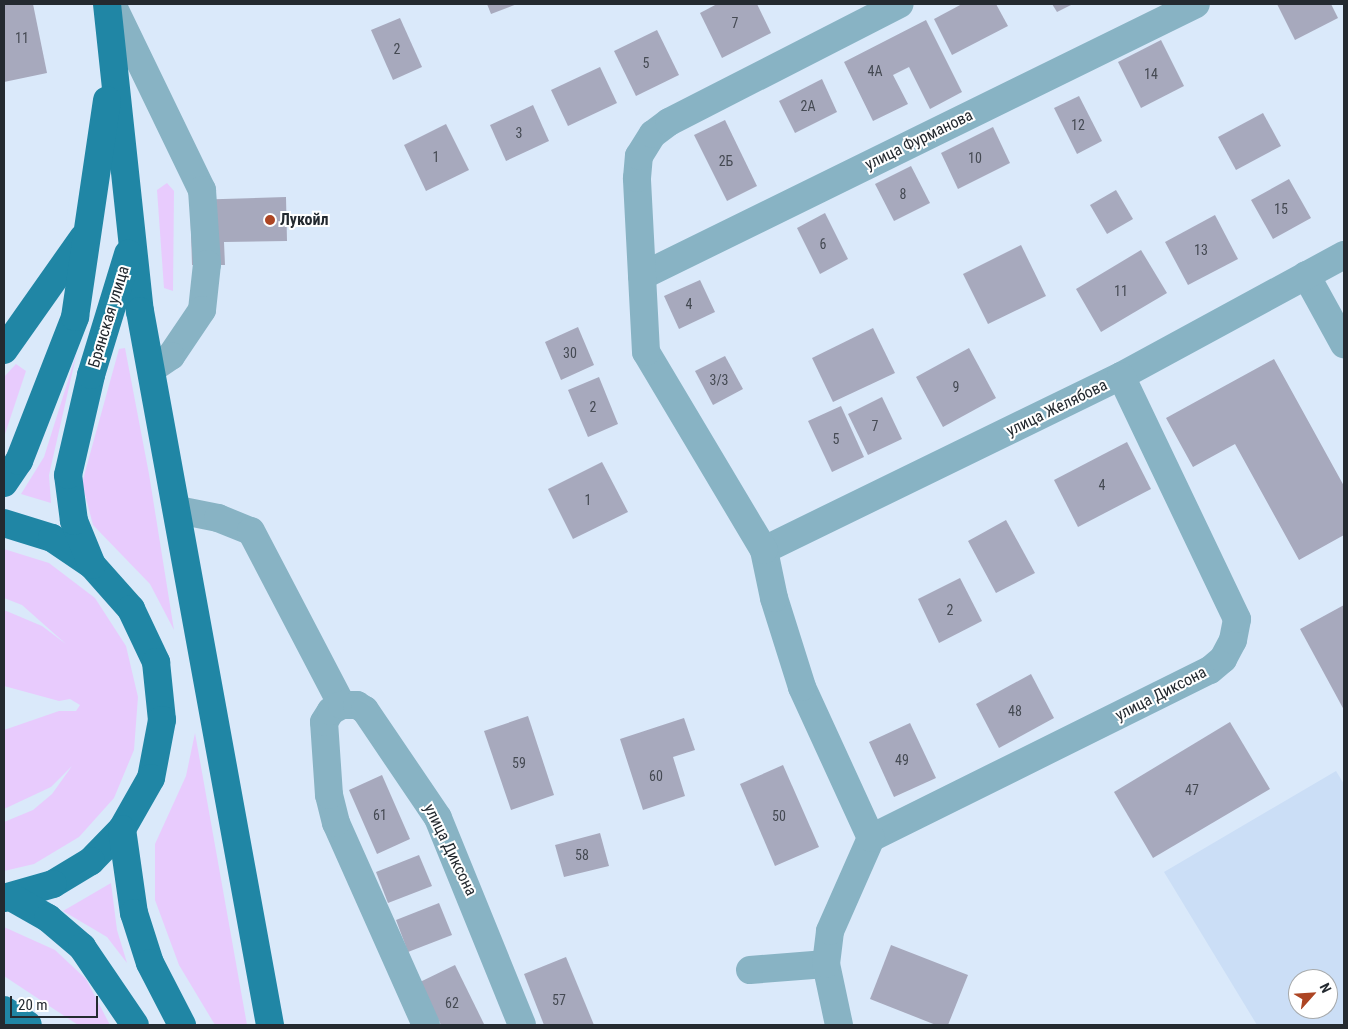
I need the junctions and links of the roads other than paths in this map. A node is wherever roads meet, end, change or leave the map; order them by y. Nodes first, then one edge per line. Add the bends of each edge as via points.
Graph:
1 (107, 4) edge
2 (112, 4) edge
3 (900, 4) edge
4 (1196, 4) edge
5 (112, 64) junction
6 (87, 233) junction
7 (132, 238) junction
8 (1344, 255) edge
9 (1306, 275) junction
10 (642, 276) junction
11 (1344, 344) edge
12 (4, 350) edge
13 (152, 369) junction
14 (1121, 376) junction
15 (4, 484) edge
16 (178, 510) junction
17 (4, 523) edge
18 (764, 550) junction
19 (92, 565) junction
20 (342, 705) junction
21 (122, 829) junction
22 (871, 838) junction
23 (7, 898) edge
24 (826, 964) junction
25 (750, 970) dead end
26 (4, 1010) edge
27 (28, 1025) edge
28 (135, 1025) edge
29 (182, 1025) edge
30 (270, 1025) edge
31 (426, 1025) edge
32 (522, 1025) edge
33 (839, 1025) edge

1 - 5 main road, Брянская улица
2 - 13 street via 202,190 207,264 202,310 171,356
3 - 10 street via 669,122 653,134 639,156
4 - 10 street, улица Фурманова
5 - 6 main road, Брянская улица
5 - 7 main road, Брянская улица
6 - 12 main road
6 - 15 main road, Брянская улица via 75,317 19,461
7 - 13 main road
7 - 19 main road, Брянская улица via 112,314 91,375 68,475 74,521
8 - 9 street, улица Желябова
9 - 11 street
9 - 14 street, улица Желябова
10 - 18 street via 643,334 653,367
13 - 16 main road
14 - 18 street, улица Желябова
14 - 22 street, улица Диксона via 1236,619 1233,640 1223,659 1210,670
16 - 20 street via 218,518 251,531
16 - 30 main road
17 - 19 main road via 52,538
18 - 22 street via 774,598 802,687
19 - 21 main road via 131,608 156,662 162,720 159,740 151,778
20 - 31 street via 331,711 324,722 329,795 336,823
20 - 32 street, улица Диксона via 357,705 365,710 438,818
21 - 23 main road via 91,861 61,879
21 - 29 main road via 134,914 150,963
22 - 24 street via 830,931
23 - 28 main road via 48,918 82,947
24 - 25 street
24 - 33 street
26 - 27 main road

